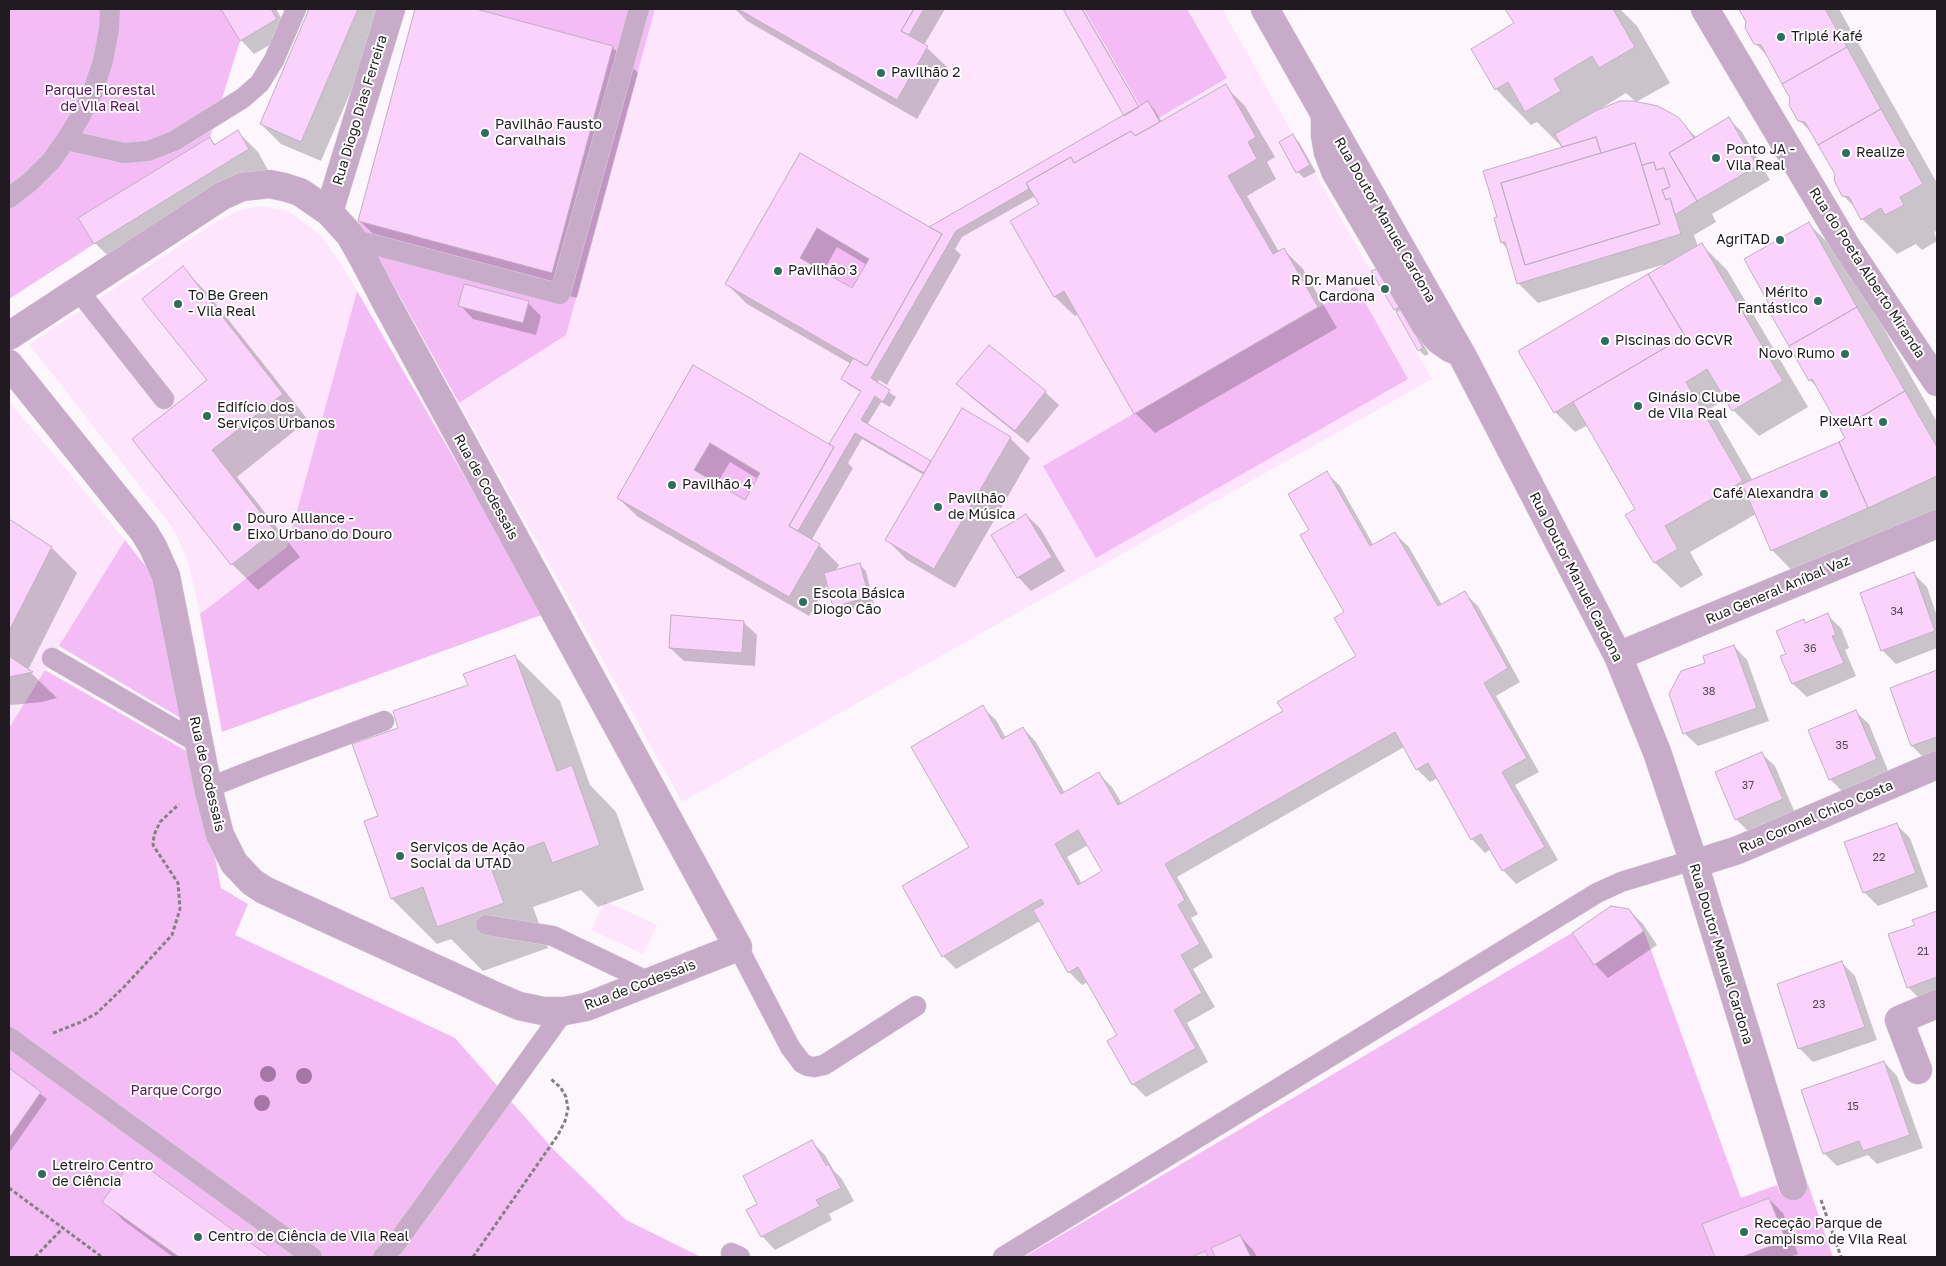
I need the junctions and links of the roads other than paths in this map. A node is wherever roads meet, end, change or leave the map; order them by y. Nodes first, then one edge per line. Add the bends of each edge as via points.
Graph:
1 (110, 9) edge
2 (296, 9) edge
3 (391, 9) edge
4 (637, 9) edge
5 (1264, 9) edge
6 (1705, 9) edge
7 (66, 140) junction
8 (9, 198) edge
9 (329, 212) junction
10 (352, 239) junction
11 (78, 290) junction
12 (9, 336) edge
13 (9, 364) edge
14 (1937, 382) edge
15 (164, 399) dead end
16 (1937, 524) edge
17 (1618, 656) junction
18 (52, 658) dead end
19 (384, 721) dead end
20 (200, 744) junction
21 (1937, 765) edge
22 (208, 788) junction
23 (1693, 862) junction
24 (486, 925) dead end
25 (738, 947) junction
26 (648, 982) junction
27 (1937, 1004) edge
28 (916, 1006) dead end
29 (564, 1011) junction
30 (9, 1037) edge
31 (1918, 1070) dead end
32 (1793, 1186) road end
33 (312, 1257) edge
34 (383, 1257) edge
35 (1003, 1257) edge

1 - 7 lane via 109,29 92,94
2 - 7 lane via 274,60 256,87 174,141 136,153 114,152
3 - 9 street, Rua Diogo Dias Ferreira
4 - 10 lane via 560,294
5 - 17 street, Rua Doutor Manuel Cardona via 1463,358
6 - 14 street, Rua do Poeta Alberto Miranda via 1846,246
7 - 8 lane via 51,161
9 - 10 street, Rua de Codessais
9 - 11 street, Rua de Codessais via 300,192 284,187 269,184 242,187 222,196
10 - 25 street, Rua de Codessais
11 - 12 street, Rua de Codessais
11 - 15 lane
13 - 20 street, Rua de Codessais via 153,547 166,576
16 - 17 street, Rua General Aníbal Vaz
17 - 23 street, Rua Doutor Manuel Cardona via 1657,752
18 - 20 lane
19 - 22 lane
20 - 22 street, Rua de Codessais
21 - 23 street, Rua Coronel Chico Costa via 1738,850
22 - 29 street, Rua de Codessais via 227,851 242,873 264,890 505,1001 531,1009
23 - 32 street, Rua Doutor Manuel Cardona
23 - 35 lane via 1620,882 1597,893
24 - 26 lane via 553,936
25 - 26 street, Rua de Codessais
25 - 28 lane via 790,1047 808,1066 824,1065
26 - 29 street, Rua de Codessais via 592,1005
27 - 31 street via 1899,1020
29 - 34 lane via 395,1245
30 - 33 lane

